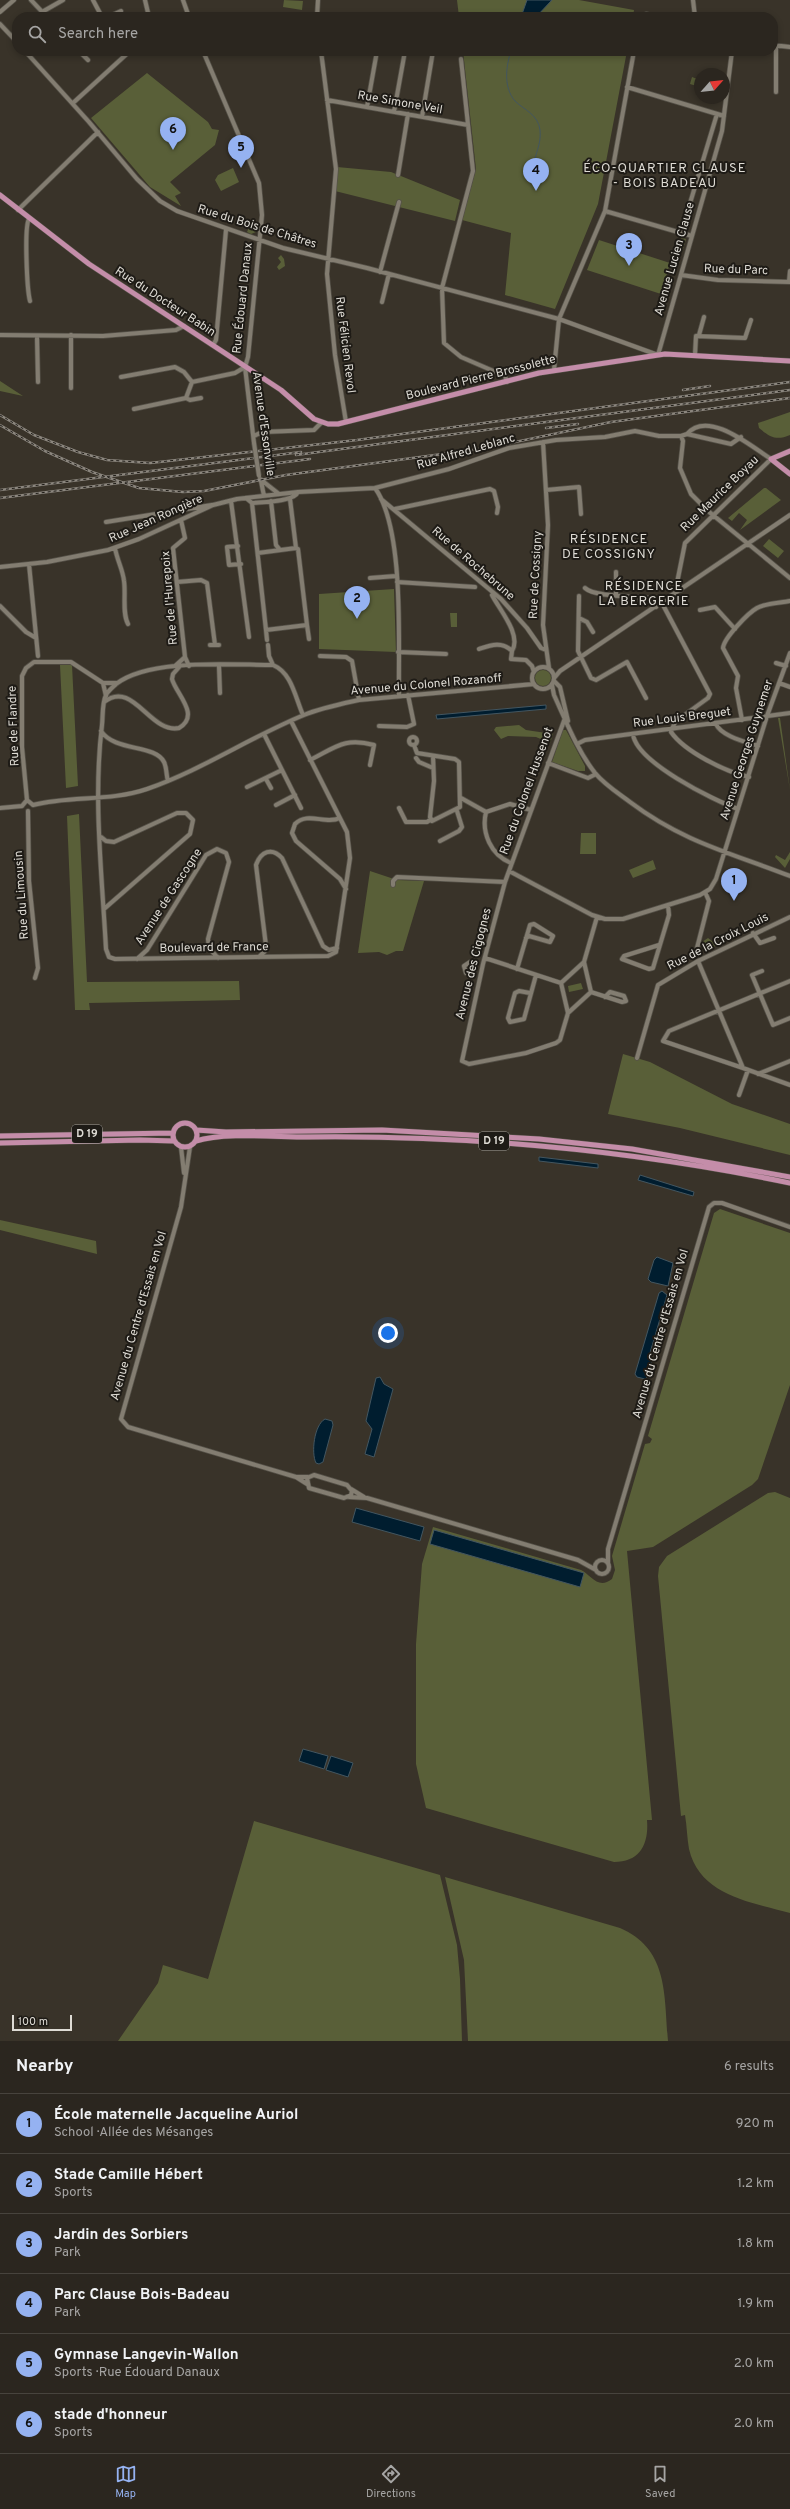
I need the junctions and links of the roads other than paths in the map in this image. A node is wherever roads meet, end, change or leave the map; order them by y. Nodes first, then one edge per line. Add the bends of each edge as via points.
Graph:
1 (14, 0) edge
2 (31, 0) edge
3 (93, 0) edge
4 (145, 0) edge
5 (183, 0) edge
6 (318, 0) edge
7 (694, 0) edge
8 (61, 1) edge
9 (0, 12) edge
10 (42, 12) joint
11 (99, 12) edge
12 (148, 12) edge
13 (187, 12) edge
14 (317, 12) edge
15 (695, 12) edge
16 (0, 24) edge
17 (12, 37) edge
18 (778, 46) edge
19 (790, 47) edge
20 (30, 56) edge
21 (84, 56) edge
22 (125, 56) edge
23 (205, 56) edge
24 (322, 56) edge
25 (376, 56) edge
26 (404, 56) edge
27 (432, 56) edge
28 (633, 56) edge
29 (731, 56) edge
30 (774, 56) edge
31 (461, 59) dead end
32 (88, 60) dead end
33 (627, 87) junction
34 (776, 92) dead end
35 (327, 100) junction
36 (73, 104) junction
37 (367, 107) junction
38 (394, 112) junction
39 (408, 114) junction
40 (717, 114) junction
41 (724, 116) junction
42 (422, 117) junction
43 (468, 125) junction
44 (98, 132) junction
45 (398, 175) dead end
46 (0, 195) edge
47 (399, 202) dead end
48 (18, 210) junction
49 (605, 211) junction
50 (29, 218) junction
51 (226, 230) junction
52 (681, 233) junction
53 (692, 236) junction
54 (259, 239) junction
55 (328, 259) junction
56 (790, 271) edge
57 (380, 272) junction
58 (389, 274) junction
59 (681, 275) junction
60 (789, 282) edge
61 (442, 288) junction
62 (30, 301) dead end
63 (382, 302) dead end
64 (704, 317) dead end
65 (559, 319) junction
66 (751, 320) dead end
67 (184, 326) junction
68 (0, 335) edge
69 (700, 335) junction
70 (37, 336) junction
71 (70, 336) junction
72 (213, 345) junction
73 (658, 355) junction
74 (695, 355) junction
75 (790, 361) edge
76 (245, 367) junction
77 (554, 370) junction
78 (121, 377) dead end
79 (38, 382) dead end
80 (192, 382) junction
81 (507, 382) junction
82 (71, 388) dead end
83 (186, 398) junction
84 (201, 398) dead end
85 (134, 409) dead end
86 (321, 422) junction
87 (346, 422) junction
88 (687, 434) junction
89 (254, 436) junction
90 (681, 436) junction
91 (741, 437) junction
92 (543, 442) junction
93 (790, 451) edge
94 (771, 459) junction
95 (790, 474) edge
96 (260, 477) junction
97 (375, 488) junction
98 (546, 490) junction
99 (298, 492) junction
100 (280, 494) junction
101 (272, 495) joint
102 (262, 496) junction
103 (246, 498) junction
104 (381, 498) junction
105 (290, 499) junction
106 (231, 500) junction
107 (271, 501) junction
108 (252, 503) junction
109 (211, 506) junction
110 (395, 509) junction
111 (497, 513) dead end
112 (581, 514) dead end
113 (713, 515) junction
114 (790, 515) edge
115 (181, 520) junction
116 (106, 522) dead end
117 (748, 544) junction
118 (276, 545) junction
119 (238, 546) junction
120 (115, 548) junction
121 (296, 548) junction
122 (280, 550) junction
123 (274, 551) junction
124 (258, 553) junction
125 (29, 564) junction
126 (241, 564) junction
127 (0, 567) edge
128 (616, 572) dead end
129 (396, 576) junction
130 (370, 578) dead end
131 (790, 578) edge
132 (177, 582) junction
133 (397, 582) junction
134 (475, 587) dead end
135 (585, 588) dead end
136 (680, 590) junction
137 (492, 594) dead end
138 (616, 594) junction
139 (579, 596) dead end
140 (790, 601) edge
141 (662, 603) junction
142 (0, 606) edge
143 (656, 607) junction
144 (700, 610) dead end
145 (579, 618) junction
146 (128, 624) dead end
147 (307, 625) junction
148 (735, 629) junction
149 (266, 630) junction
150 (594, 632) dead end
151 (249, 636) dead end
152 (36, 638) junction
153 (309, 639) dead end
154 (267, 640) dead end
155 (215, 645) dead end
156 (268, 645) dead end
157 (479, 649) dead end
158 (546, 650) junction
159 (512, 651) junction
160 (398, 652) junction
161 (790, 653) edge
162 (446, 654) dead end
163 (38, 656) dead end
164 (269, 656) junction
165 (320, 656) dead end
166 (185, 657) junction
167 (581, 658) junction
168 (547, 662) junction
169 (776, 663) dead end
170 (260, 665) junction
171 (273, 665) junction
172 (178, 666) junction
173 (189, 666) junction
174 (219, 666) junction
175 (532, 666) junction
176 (786, 666) junction
177 (540, 667) junction
178 (549, 668) junction
179 (553, 671) junction
180 (560, 671) junction
181 (534, 672) junction
182 (532, 679) junction
183 (555, 679) junction
184 (117, 683) junction
185 (527, 683) junction
186 (779, 683) junction
187 (534, 684) junction
188 (552, 685) junction
189 (104, 686) junction
190 (790, 687) edge
191 (546, 689) junction
192 (220, 693) dead end
193 (408, 695) junction
194 (554, 695) junction
195 (106, 696) junction
196 (399, 696) junction
197 (646, 698) dead end
198 (359, 700) junction
199 (104, 702) junction
200 (790, 713) edge
201 (303, 715) junction
202 (767, 716) junction
203 (565, 718) junction
204 (742, 720) junction
205 (290, 721) junction
206 (716, 724) junction
207 (379, 726) dead end
208 (570, 728) junction
209 (671, 730) junction
210 (101, 731) junction
211 (264, 734) junction
212 (633, 734) junction
213 (577, 744) junction
214 (414, 745) dead end
215 (758, 746) junction
216 (433, 756) junction
217 (416, 758) dead end
218 (310, 760) junction
219 (548, 763) junction
220 (370, 765) dead end
221 (433, 768) junction
222 (282, 770) junction
223 (596, 774) junction
224 (749, 777) junction
225 (266, 779) junction
226 (168, 781) junction
227 (247, 787) dead end
228 (270, 788) dead end
229 (295, 795) junction
230 (99, 798) junction
231 (461, 798) junction
232 (27, 800) junction
233 (33, 805) junction
234 (276, 805) dead end
235 (22, 806) junction
236 (0, 808) edge
237 (302, 808) dead end
238 (399, 808) dead end
239 (738, 809) junction
240 (531, 810) junction
241 (28, 811) junction
242 (457, 811) junction
243 (486, 812) junction
244 (340, 818) junction
245 (430, 820) junction
246 (101, 837) junction
247 (440, 842) dead end
248 (724, 854) junction
249 (511, 863) junction
250 (508, 871) junction
251 (790, 876) edge
252 (505, 882) junction
253 (392, 885) dead end
254 (346, 889) junction
255 (705, 892) junction
256 (668, 905) junction
257 (104, 909) junction
258 (790, 917) edge
259 (597, 918) junction
260 (753, 933) junction
261 (526, 938) junction
262 (774, 938) dead end
263 (659, 945) junction
264 (337, 948) junction
265 (696, 952) dead end
266 (258, 957) junction
267 (218, 958) junction
268 (485, 958) junction
269 (136, 959) junction
270 (698, 961) junction
271 (584, 962) junction
272 (483, 964) junction
273 (475, 967) junction
274 (517, 969) junction
275 (762, 971) dead end
276 (474, 972) junction
277 (536, 975) junction
278 (35, 978) dead end
279 (480, 978) junction
280 (790, 981) edge
281 (561, 983) junction
282 (591, 992) junction
283 (530, 993) junction
284 (759, 994) junction
285 (605, 996) dead end
286 (719, 1010) junction
287 (568, 1013) junction
288 (790, 1018) edge
289 (637, 1058) dead end
290 (790, 1061) edge
291 (743, 1068) junction
292 (748, 1070) junction
293 (758, 1074) junction
294 (790, 1085) edge
295 (739, 1095) dead end
296 (196, 1130) junction
297 (173, 1133) junction
298 (0, 1136) edge
299 (174, 1141) junction
300 (196, 1141) junction
301 (0, 1143) edge
302 (181, 1147) junction
303 (190, 1147) junction
304 (790, 1176) edge
305 (184, 1178) junction
306 (790, 1183) edge
307 (790, 1227) edge
308 (296, 1477) junction
309 (308, 1477) junction
310 (307, 1484) junction
311 (351, 1489) junction
312 (349, 1497) junction
313 (366, 1498) junction
314 (608, 1549) junction
315 (599, 1561) junction
316 (584, 1562) junction
317 (608, 1563) junction
318 (596, 1570) junction

1 - 9 street
2 - 10 street
3 - 11 street
4 - 12 street
5 - 13 street
6 - 14 street
7 - 15 street
8 - 10 street
16 - 17 street
18 - 19 street
20 - 36 street, Rue du Bois de Châtres
21 - 32 street
22 - 36 street
23 - 54 street, Rue Édouard Danaux via 259,184 262,206
24 - 35 street, Rue Félicien Revol
25 - 37 street
26 - 38 street
27 - 42 street
28 - 33 street
29 - 41 street, Avenue Lucien Clause
30 - 34 street
31 - 43 street
33 - 40 street
33 - 49 street
35 - 37 street, Rue Simone Veil
35 - 55 street, Rue Félicien Revol via 336,169
36 - 44 street, Rue du Bois de Châtres
37 - 38 street, Rue Simone Veil
38 - 39 street, Rue Simone Veil
39 - 42 street, Rue Simone Veil
39 - 45 street
40 - 41 street
40 - 52 street
41 - 53 street, Avenue Lucien Clause
42 - 43 street, Rue Simone Veil
43 - 61 street via 473,171
44 - 48 street
44 - 51 street, Rue du Bois de Châtres via 137,180 160,201 186,216
46 - 48 main road, Rue du Docteur Babin
47 - 57 street
48 - 50 main road, Rue du Docteur Babin
49 - 52 street
49 - 65 street
50 - 62 street via 26,226
50 - 67 main road, Rue du Docteur Babin via 89,264
51 - 54 street, Rue du Bois de Châtres
51 - 72 street via 216,340
52 - 53 street
53 - 59 street, Avenue Lucien Clause
54 - 55 street, Rue du Bois de Châtres
54 - 76 street, Rue Édouard Danaux
55 - 57 street, Rue du Bois de Châtres
55 - 87 street, Rue Félicien Revol via 335,355
56 - 60 street
57 - 58 street, Rue du Bois de Châtres
58 - 61 street, Rue du Bois de Châtres
58 - 63 street
59 - 60 street, Rue du Parc via 718,280
59 - 73 street, Avenue Lucien Clause
61 - 65 street, Rue du Bois de Châtres
61 - 81 street via 444,343 461,357 505,376
64 - 69 street
65 - 73 street, Rue du Bois de Châtres
65 - 77 street
66 - 69 street via 745,338
67 - 71 street via 176,330
67 - 72 main road, Rue du Docteur Babin
68 - 70 street
69 - 74 street via 696,337
70 - 71 street
70 - 79 street
71 - 82 street
72 - 76 main road, Rue du Docteur Babin
73 - 74 main road, Boulevard Pierre Brossolette
73 - 77 main road, Boulevard Pierre Brossolette
74 - 75 main road, Boulevard Pierre Brossolette
76 - 80 street via 235,373
76 - 86 main road, Rue du Docteur Babin via 281,390
76 - 89 street, Avenue d'Essonville
77 - 81 main road, Boulevard Pierre Brossolette
78 - 80 street via 175,367 184,372
80 - 83 street
81 - 87 main road, Boulevard Pierre Brossolette
83 - 84 street
83 - 85 street
86 - 87 main road, Boulevard Pierre Brossolette
86 - 89 street via 314,430 262,432
88 - 90 street, Rue Alfred Leblanc
88 - 91 street via 731,444
88 - 91 street, Rue Alfred Leblanc via 695,427 701,426 731,432
89 - 96 street, Avenue d'Essonville, bridge
90 - 92 street, Rue Alfred Leblanc via 660,436 635,431 605,437
90 - 113 street via 683,441 680,462 685,482 693,496
91 - 94 street, Rue Alfred Leblanc
92 - 97 street, Rue Alfred Leblanc via 495,452 449,469
92 - 98 street, Rue de Cossigny
93 - 94 main road
94 - 95 main road
94 - 113 street, Rue Maurice Boyau
96 - 100 street
96 - 102 street, Avenue d'Essonville
97 - 99 street, Rue Alfred Leblanc
97 - 104 street
98 - 112 street via 579,487
98 - 158 street, Rue de Cossigny via 548,525 543,611
99 - 100 street, Rue Alfred Leblanc
99 - 105 street
100 - 101 street, Rue Alfred Leblanc
101 - 102 street, Rue Jean Rongière
102 - 103 street, Rue Jean Rongière
103 - 106 street, Rue Jean Rongière
103 - 108 street
104 - 110 street, Rue de Rochebrune
104 - 129 street via 391,530
105 - 107 street
105 - 121 street
106 - 109 street, Rue Jean Rongière
106 - 119 street
107 - 108 street
107 - 118 street
108 - 124 street
109 - 115 street, Rue Jean Rongière
109 - 116 street via 204,504
110 - 111 street via 490,489 494,491
110 - 158 street, Rue de Rochebrune via 501,599 527,628 540,648
113 - 117 street
113 - 136 street, Rue Maurice Boyau via 685,543 677,584
114 - 117 street
115 - 120 street, Rue Jean Rongière
115 - 132 street, Rue de l'Hurepoix via 185,538 173,548
117 - 131 street
117 - 136 street
118 - 122 street
118 - 123 street
119 - 126 street
119 - 126 street via 227,547 229,565
120 - 125 street, Rue Jean Rongière via 73,558
120 - 146 street via 117,561 124,576 125,614
121 - 122 street
121 - 147 street
122 - 123 street
123 - 124 street
124 - 149 street
125 - 127 street, Rue Jean Rongière
125 - 152 street
126 - 151 street
128 - 138 street
129 - 130 street
129 - 133 street
132 - 155 street via 201,580 207,583
132 - 166 street, Rue de l'Hurepoix
133 - 134 street
133 - 160 street
135 - 138 street via 602,595
136 - 141 street
137 - 159 street via 513,635
138 - 143 street via 650,598
139 - 145 street
140 - 148 street via 756,608
141 - 143 street
141 - 209 street via 710,694 675,722
142 - 152 street via 26,632
143 - 167 street
144 - 148 street via 715,607
145 - 150 street via 587,622
145 - 167 street via 578,651
147 - 149 street
147 - 153 street
148 - 204 street via 723,648 738,676 737,692
149 - 154 street
152 - 163 street
156 - 164 street
157 - 159 street via 499,645
158 - 168 street, Rue de Cossigny
159 - 175 street via 511,659 526,660
160 - 162 street
160 - 196 street
161 - 176 street, Avenue Georges Guynemer
164 - 170 street
164 - 171 street
165 - 198 street via 346,657 352,661
166 - 172 street, Rue de l'Hurepoix
166 - 173 street, Rue de l'Hurepoix
167 - 180 street
167 - 197 street via 595,680 627,662
168 - 177 street
168 - 178 street, Rue de Cossigny
169 - 176 street
170 - 171 street, Boulevard de France
170 - 174 street, Boulevard de France
171 - 201 street via 281,668 288,676
172 - 173 street, Boulevard de France
172 - 184 street, Boulevard de France via 139,672
172 - 199 street via 172,679 188,713 185,723 179,728 166,726 123,696 115,695
173 - 174 street, Boulevard de France
174 - 192 street
175 - 177 street
175 - 181 street
176 - 186 street, Avenue Georges Guynemer
177 - 178 street
177 - 181 street
178 - 179 street
179 - 180 street
179 - 183 street
180 - 183 street
181 - 182 street
182 - 185 street, Avenue du Colonel Rozanoff
182 - 187 street
183 - 188 street
183 - 208 street via 560,687
184 - 189 street
184 - 195 street, Boulevard de France
185 - 187 street, Avenue du Colonel Rozanoff
185 - 193 street, Avenue du Colonel Rozanoff via 501,689
186 - 190 street
186 - 202 street, Avenue Georges Guynemer
187 - 191 street
188 - 191 street
188 - 194 street
189 - 195 street, Boulevard de France
189 - 232 street, Rue de Flandre via 74,663 30,664 22,676 22,747
191 - 194 street
193 - 196 street, Avenue du Colonel Rozanoff
193 - 207 street via 414,724 407,727
194 - 203 street
195 - 199 street, Boulevard de France
196 - 198 street, Avenue du Colonel Rozanoff
198 - 201 street, Avenue du Colonel Rozanoff
199 - 210 street, Boulevard de France
200 - 202 street, Rue Louis Breguet
201 - 205 street, Avenue du Colonel Rozanoff
202 - 204 street, Rue Louis Breguet
202 - 215 street, Avenue Georges Guynemer
203 - 208 street
203 - 219 street, Rue du Colonel Hussenot
204 - 206 street, Rue Louis Breguet
205 - 211 street, Avenue du Colonel Rozanoff
205 - 218 street
206 - 209 street, Rue Louis Breguet
206 - 215 street via 732,736
208 - 213 street
209 - 212 street, Rue Louis Breguet
209 - 224 street via 702,757
210 - 226 street via 110,741 160,757 165,765
210 - 230 street, Boulevard de France
211 - 222 street
211 - 226 street, Avenue du Colonel Rozanoff
212 - 213 street, Rue Louis Breguet via 585,740
212 - 239 street via 638,745 654,762 684,784
213 - 223 street
214 - 216 street via 417,752
215 - 224 street, Avenue Georges Guynemer
216 - 221 street
216 - 231 street via 458,761
217 - 221 street
218 - 220 street via 344,743 356,741 374,745
218 - 244 street
219 - 223 street via 588,778
219 - 240 street, Rue du Colonel Hussenot
221 - 245 street
222 - 225 street
222 - 229 street
223 - 248 street via 610,788 651,818
224 - 239 street, Avenue Georges Guynemer
225 - 227 street
225 - 228 street
226 - 230 street, Avenue du Colonel Rozanoff via 131,793
229 - 234 street
229 - 237 street
230 - 233 street, Avenue du Colonel Rozanoff
230 - 246 street, Boulevard de France
231 - 242 street
231 - 243 street
232 - 233 street
232 - 235 street
233 - 241 street
235 - 236 street
235 - 241 street
238 - 245 street via 406,822
239 - 248 street, Avenue Georges Guynemer
240 - 243 street via 510,804
240 - 249 street, Rue du Colonel Hussenot
241 - 278 street, Rue du Limousin via 29,881 38,968
242 - 245 street via 435,821
242 - 247 street via 462,827
243 - 249 street via 484,819 491,848
244 - 254 street via 347,832 350,858
244 - 254 street via 333,821 302,819 295,824 292,833 298,842 340,879
246 - 257 street, Boulevard de France
246 - 257 street via 114,842 177,813 186,813 193,820 190,834
248 - 251 street
248 - 255 street, Avenue Georges Guynemer via 716,879
249 - 250 street, Rue du Colonel Hussenot
250 - 252 street, Avenue des Cigognes
250 - 259 street
252 - 253 street via 397,877 392,881
252 - 268 street, Avenue des Cigognes
254 - 264 street
255 - 256 street
255 - 265 street via 709,901
256 - 259 street via 624,919
256 - 263 street via 669,915
257 - 269 street, Boulevard de France via 107,955 113,959
258 - 260 street, Rue de la Croix Louis
259 - 271 street
260 - 262 street via 760,944
260 - 270 street, Rue de la Croix Louis
261 - 261 street via 529,936 550,942 553,936 532,924
261 - 274 street
263 - 263 street via 624,956 622,959 651,969
264 - 266 street, Boulevard de France via 328,956
264 - 266 street via 329,950 323,946 282,858 268,851 262,854 256,865 266,946
266 - 267 street, Boulevard de France
267 - 269 street, Boulevard de France
267 - 269 street, Avenue de Gascogne via 209,948 208,939 229,862 226,853 217,849 206,855 147,950
268 - 272 street, Avenue des Cigognes
268 - 274 street
270 - 286 street
270 - 289 street, Rue de la Croix Louis via 656,988
271 - 281 street
271 - 282 street
272 - 273 street
272 - 279 street, Avenue des Cigognes
273 - 276 street
273 - 276 street via 470,962 464,966 466,973
274 - 277 street
275 - 284 street via 752,975
276 - 279 street
277 - 281 street
277 - 283 street
279 - 287 street, Avenue des Cigognes via 462,1056 463,1062 469,1064 526,1053 558,1042
280 - 284 street
281 - 287 street
282 - 285 street
282 - 287 street
283 - 283 street via 516,993 508,1018 510,1022 524,1019
284 - 286 street
284 - 288 street via 773,1025
286 - 291 street
286 - 291 street via 669,1031 663,1041
290 - 293 street
291 - 292 street
292 - 293 street
292 - 295 street
293 - 294 street
296 - 297 main road via 191,1124 184,1123 177,1126
296 - 300 main road
296 - 304 main road, D 19 via 382,1130 491,1135 632,1149
297 - 298 main road, D 19
297 - 299 main road
299 - 301 main road, D 19
299 - 302 main road
300 - 303 main road
300 - 306 main road, D 19 via 204,1138 233,1137 375,1136 493,1141 646,1156
302 - 303 main road
302 - 305 street
303 - 305 street
305 - 308 street, Avenue du Centre d'Essais en Vol via 181,1207 121,1419 128,1427
307 - 314 street, Avenue du Centre d'Essais en Vol via 722,1203 709,1206
308 - 309 street, Avenue du Centre d'Essais en Vol
308 - 310 street, Avenue du Centre d'Essais en Vol
309 - 310 street
309 - 311 street, Avenue du Centre d'Essais en Vol via 316,1476 348,1485
310 - 312 street, Avenue du Centre d'Essais en Vol via 311,1489 344,1498
311 - 312 street
311 - 313 street, Avenue du Centre d'Essais en Vol
312 - 313 street, Avenue du Centre d'Essais en Vol
313 - 316 street, Avenue du Centre d'Essais en Vol
314 - 315 street, Avenue du Centre d'Essais en Vol
314 - 317 street, Avenue du Centre d'Essais en Vol
315 - 316 street, Avenue du Centre d'Essais en Vol
315 - 317 street
315 - 318 street
316 - 318 street, Avenue du Centre d'Essais en Vol
317 - 318 street via 606,1573 599,1573

